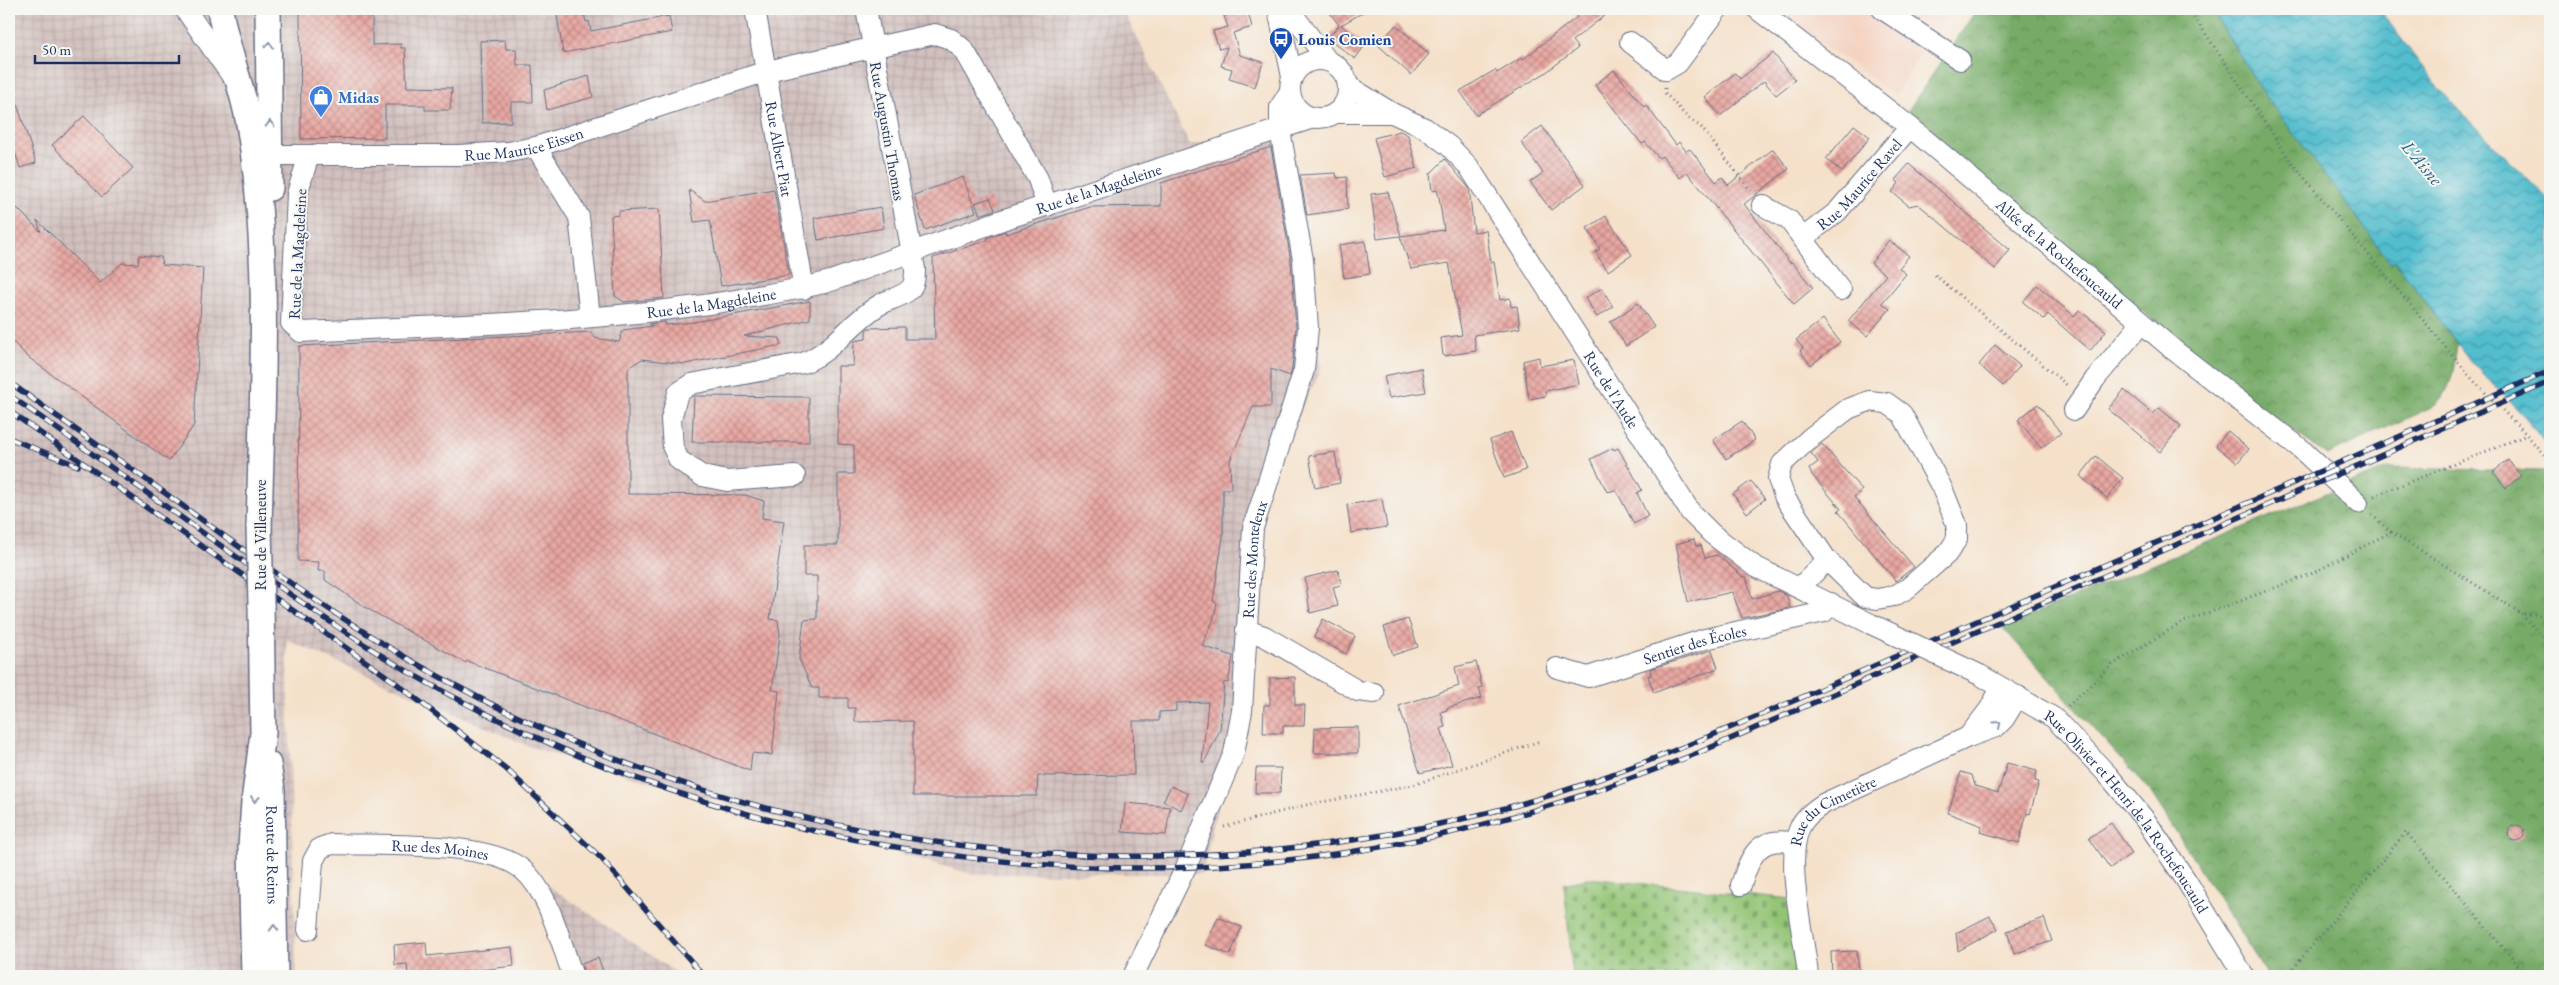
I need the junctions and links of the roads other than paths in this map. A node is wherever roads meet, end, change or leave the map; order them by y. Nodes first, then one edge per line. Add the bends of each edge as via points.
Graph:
1 (186, 9) edge
2 (268, 9) edge
3 (755, 9) edge
4 (866, 9) edge
5 (1278, 9) edge
6 (1289, 9) edge
7 (1718, 9) edge
8 (1757, 9) edge
9 (1882, 9) edge
10 (226, 10) edge
11 (1630, 42) dead end
12 (873, 48) junction
13 (1327, 60) junction
14 (1960, 60) dead end
15 (236, 67) junction
16 (767, 71) junction
17 (269, 82) junction
18 (1291, 84) junction
19 (1348, 86) junction
20 (243, 94) junction
21 (1392, 112) junction
22 (1336, 113) junction
23 (1313, 118) junction
24 (1910, 128) junction
25 (1280, 130) junction
26 (536, 146) junction
27 (270, 155) junction
28 (309, 155) junction
29 (1762, 205) road end
30 (1048, 206) junction
31 (1803, 238) junction
32 (910, 253) junction
33 (804, 289) junction
34 (1841, 290) dead end
35 (264, 295) junction
36 (590, 317) junction
37 (2141, 324) junction
38 (2078, 404) road end
39 (795, 476) dead end
40 (2358, 503) road end
41 (1827, 560) junction
42 (1799, 588) junction
43 (1831, 603) junction
44 (1246, 630) junction
45 (1557, 668) dead end
46 (1980, 675) joint
47 (2010, 692) junction
48 (1374, 693) dead end
49 (263, 733) junction
50 (1795, 844) junction
51 (1741, 885) dead end
52 (308, 930) dead end
53 (254, 976) edge
54 (275, 976) edge
55 (573, 976) edge
56 (1133, 976) edge
57 (1808, 976) edge
58 (2244, 976) edge

1 - 10 street via 204,16
1 - 20 street, Rue de Villeneuve
17 -> 2 main road
3 - 16 street, Rue Albert Piat
4 - 12 street, Rue Augustin Thomas
5 - 18 street
6 - 13 street
7 - 11 street via 1678,63 1666,70
8 - 24 street, Allée de la Rochefoucauld
9 - 14 street
10 - 15 main road, Rue de Villeneuve
12 - 16 street, Rue Maurice Eissen
12 - 30 street, Rue Maurice Eissen via 935,34 951,39 964,50 1038,178
12 - 32 street, Rue Augustin Thomas
13 - 18 street via 1313,60 1300,66
13 - 19 street via 1345,75
15 - 17 main road
15 - 20 main road, Rue de Villeneuve
16 - 26 street, Rue Maurice Eissen
16 - 33 street, Rue Albert Piat
27 -> 17 main road
18 - 23 street via 1294,103
18 - 25 street, Rue des Monteleux via 1280,107
19 - 21 street, Rue de l'Aude
19 - 22 street via 1345,101
20 - 35 main road, Rue de Villeneuve via 250,131
21 - 22 street
21 - 42 street, Rue de l'Aude via 1425,128 1469,167 1691,513 1712,534 1754,566
22 - 23 street
23 - 25 street, Rue de la Magdeleine
24 - 31 street, Rue Maurice Ravel via 1837,212
24 - 37 street, Allée de la Rochefoucauld
25 - 30 street, Rue de la Magdeleine
25 - 44 street, Rue des Monteleux via 1303,260 1308,328 1304,370 1253,528
26 - 28 street, Rue Maurice Eissen via 508,152 459,155
26 - 36 street via 579,217
27 - 28 street, Rue Maurice Eissen
27 - 35 main road
28 - 36 street, Rue de la Magdeleine via 297,194 291,323 301,332
29 - 31 street, Rue Maurice Ravel via 1789,220
30 - 32 street, Rue de la Magdeleine
31 - 34 street, Rue Maurice Ravel
32 - 33 street, Rue de la Magdeleine
32 - 39 street, Rue Augustin Thomas via 915,269 914,285 905,294 880,304 819,357 803,363 691,384 678,394 671,420 674,448 679,460 702,476 727,481
33 - 36 street, Rue de la Magdeleine via 687,309
35 - 49 main road, Rue de Villeneuve, bridge via 259,528
37 - 38 street
37 - 40 street, Allée de la Rochefoucauld via 2300,448
41 - 41 street via 1865,596 1877,599 1894,596 1908,588 1948,554 1957,539 1957,525 1942,488 1902,414 1887,404 1869,401 1848,409 1782,464 1778,479 1785,498
41 - 42 street
42 - 43 street, Rue de l'Aude
43 - 45 street, Sentier des Écoles via 1824,612 1705,639 1588,677
43 - 46 street, Rue de l'Aude, bridge
44 - 48 street via 1264,636 1358,691
44 - 56 street, Rue des Monteleux via 1242,712 1234,753
46 - 47 street, Rue Olivier et Henri de la Rochefoucauld
47 - 50 street, Rue du Cimetière via 1996,728 1968,737 1816,808 1800,826
47 - 58 street, Rue Olivier et Henri de la Rochefoucauld via 2054,718 2146,821
49 -> 53 main road, Rue de Villeneuve via 251,847
54 -> 49 main road, Route de Reims via 272,789
50 - 51 street via 1779,840 1763,846 1751,857
50 - 57 street, Rue du Cimetière via 1794,868
52 - 55 street, Rue des Moines via 313,861 320,848 332,844 466,849 499,856 523,870 544,899

